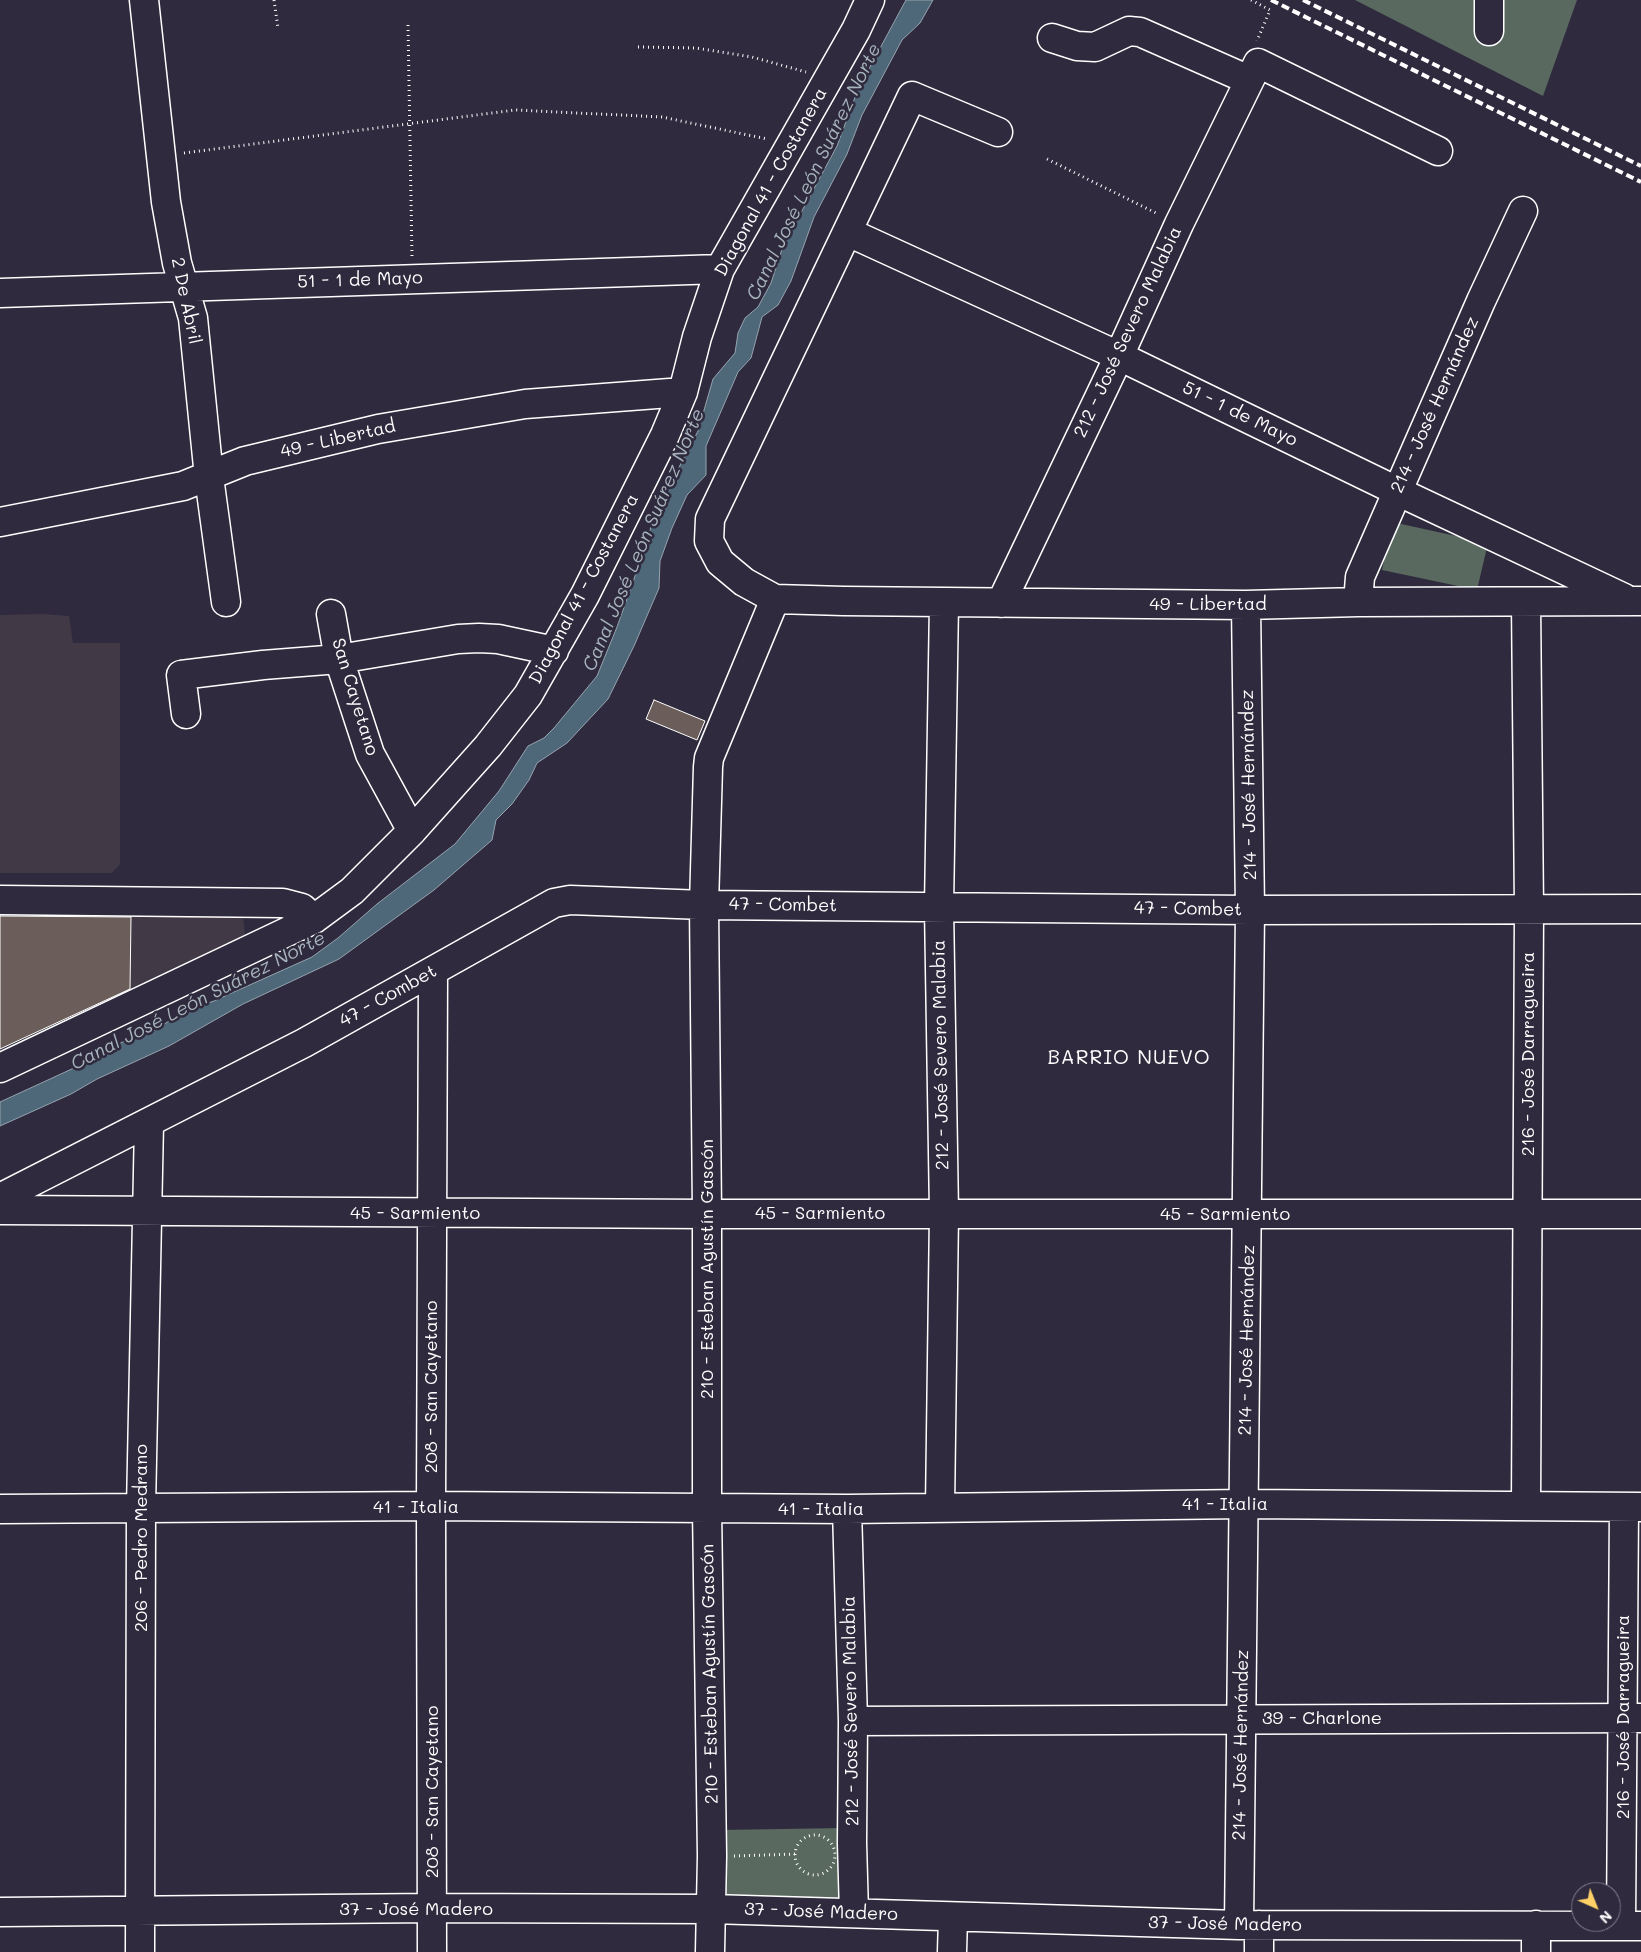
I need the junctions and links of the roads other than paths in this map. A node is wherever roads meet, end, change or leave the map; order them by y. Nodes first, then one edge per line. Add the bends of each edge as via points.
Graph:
1 (144, 0) edge
2 (870, 0) edge
3 (1489, 0) edge
4 (1489, 31) dead end
5 (1052, 38) dead end
6 (1253, 72) junction
7 (998, 132) dead end
8 (1438, 151) dead end
9 (1523, 211) dead end
10 (848, 232) junction
11 (720, 269) junction
12 (184, 286) junction
13 (0, 292) edge
14 (1119, 356) junction
15 (683, 392) junction
16 (209, 477) junction
17 (1397, 491) junction
18 (0, 522) edge
19 (775, 599) junction
20 (1635, 601) edge
21 (226, 602) dead end
22 (1001, 602) junction
23 (1358, 602) junction
24 (1526, 602) junction
25 (944, 603) junction
26 (1246, 604) junction
27 (331, 614) dead end
28 (554, 651) junction
29 (339, 658) junction
30 (186, 714) dead end
31 (412, 831) junction
32 (0, 900) edge
33 (704, 904) junction
34 (939, 907) junction
35 (1529, 909) junction
36 (1641, 909) edge
37 (1250, 910) junction
38 (314, 919) junction
39 (433, 972) junction
40 (0, 1068) edge
41 (149, 1123) junction
42 (0, 1198) edge
43 (0, 1210) edge
44 (147, 1210) junction
45 (432, 1213) junction
46 (944, 1213) junction
47 (1527, 1213) junction
48 (708, 1214) junction
49 (1248, 1214) junction
50 (1641, 1214) edge
51 (1245, 1504) junction
52 (431, 1506) junction
53 (1526, 1506) junction
54 (1633, 1507) edge
55 (141, 1508) junction
56 (707, 1508) junction
57 (940, 1508) junction
58 (0, 1509) edge
59 (847, 1509) junction
60 (1241, 1718) junction
61 (1632, 1718) edge
62 (853, 1721) junction
63 (432, 1908) junction
64 (711, 1909) junction
65 (140, 1911) junction
66 (0, 1912) edge
67 (854, 1913) junction
68 (953, 1917) junction
69 (1249, 1925) junction
70 (1536, 1925) junction
71 (1631, 1926) edge
72 (140, 1952) edge
73 (432, 1952) edge
74 (710, 1952) edge
75 (952, 1952) edge
76 (1259, 1952) edge
77 (1536, 1952) edge

1 - 12 street, 2 De Abril via 166,202
2 - 11 street, Diagonal 41 - Costanera
3 - 4 street
5 - 6 street via 1077,46 1095,47 1129,31 1140,32
6 - 8 street
6 - 14 street, 212 - José Severo Malabia
7 - 10 street via 912,96
9 - 17 street, 214 - José Hernández
10 - 14 street, 51 - 1 de Mayo
10 - 19 street via 710,520 708,541 720,562 744,582
11 - 12 street, 51 - 1 de Mayo
11 - 15 street, Diagonal 41 - Costanera
12 - 13 street, 51 - 1 de Mayo
12 - 16 street, 2 De Abril via 193,318
14 - 17 street, 51 - 1 de Mayo
14 - 22 street, 212 - José Severo Malabia
15 - 16 street, 49 - Libertad via 525,404 378,429 245,461
15 - 28 street, Diagonal 41 - Costanera via 665,435
16 - 18 street, 49 - Libertad via 183,486
16 - 21 street, 2 De Abril
17 - 20 street, 51 - 1 de Mayo
17 - 23 street, 214 - José Hernández via 1360,577
19 - 25 street, 49 - Libertad
19 - 33 street, 210 - Esteban Agustín Gascón via 709,758
20 - 24 street, 49 - Libertad
22 - 25 street, 49 - Libertad
22 - 26 street, 49 - Libertad
23 - 24 street, 49 - Libertad
23 - 26 street, 49 - Libertad
24 - 35 street, 216 - José Darragueira
25 - 34 street, 212 - José Severo Malabia
26 - 37 street, 214 - José Hernández
27 - 29 street, San Cayetano
28 - 29 street via 479,638
28 - 31 street, Diagonal 41 - Costanera via 528,695 488,746
29 - 30 street via 180,675
29 - 31 street, San Cayetano via 370,754
31 - 38 street, Diagonal 41 - Costanera via 352,891
32 - 38 street via 283,903 302,908
33 - 34 street, 47 - Combet
33 - 39 street, 47 - Combet via 554,902
33 - 48 street, 210 - Esteban Agustín Gascón
34 - 37 street, 47 - Combet
34 - 46 street, 212 - José Severo Malabia
35 - 36 street, 47 - Combet
35 - 37 street, 47 - Combet
35 - 47 street, 216 - José Darragueira
37 - 49 street, 214 - José Hernández
38 - 40 street, Diagonal 41 - Costanera
39 - 41 street, 47 - Combet
39 - 45 street, 208 - San Cayetano
41 - 42 street, 47 - Combet
41 - 44 street, 206 - Pedro Medrano
43 - 44 street, 45 - Sarmiento
44 - 45 street, 45 - Sarmiento
44 - 55 street, 206 - Pedro Medrano
45 - 48 street, 45 - Sarmiento
45 - 52 street, 208 - San Cayetano
46 - 48 street, 45 - Sarmiento
46 - 49 street, 45 - Sarmiento
46 - 57 street, 212 - José Severo Malabia
47 - 49 street, 45 - Sarmiento
47 - 50 street, 45 - Sarmiento
47 - 53 street, 216 - José Darragueira
48 - 56 street, 210 - Esteban Agustín Gascón
49 - 51 street, 214 - José Hernández
51 - 53 street, 41 - Italia
51 - 57 street, 41 - Italia
51 - 60 street, 214 - José Hernández
52 - 55 street, 41 - Italia
52 - 56 street, 41 - Italia
52 - 63 street, 208 - San Cayetano
53 - 54 street, 41 - Italia
54 - 61 street, 216 - José Darragueira
55 - 58 street, 41 - Italia
55 - 65 street, 206 - Pedro Medrano
56 - 59 street, 41 - Italia
56 - 64 street, 210 - Esteban Agustín Gascón
57 - 59 street, 41 - Italia
59 - 62 street, 212 - José Severo Malabia
60 - 61 street, 39 - Charlone
60 - 62 street, 39 - Charlone
60 - 69 street, 214 - José Hernández
61 - 71 street, 216 - José Darragueira
62 - 67 street, 212 - José Severo Malabia
63 - 64 street, 37 - José Madero
63 - 65 street, 37 - José Madero
63 - 73 street, 208 - San Cayetano
64 - 67 street, 37 - José Madero
64 - 74 street, 210 - Esteban Agustín Gascón
65 - 66 street, 37 - José Madero
65 - 72 street, 206 - Pedro Medrano
67 - 68 street, 37 - José Madero
68 - 69 street, 37 - José Madero
68 - 75 street
69 - 70 street, 37 - José Madero
69 - 76 street, 214 - José Hernández
70 - 71 street, 37 - José Madero
70 - 77 street

